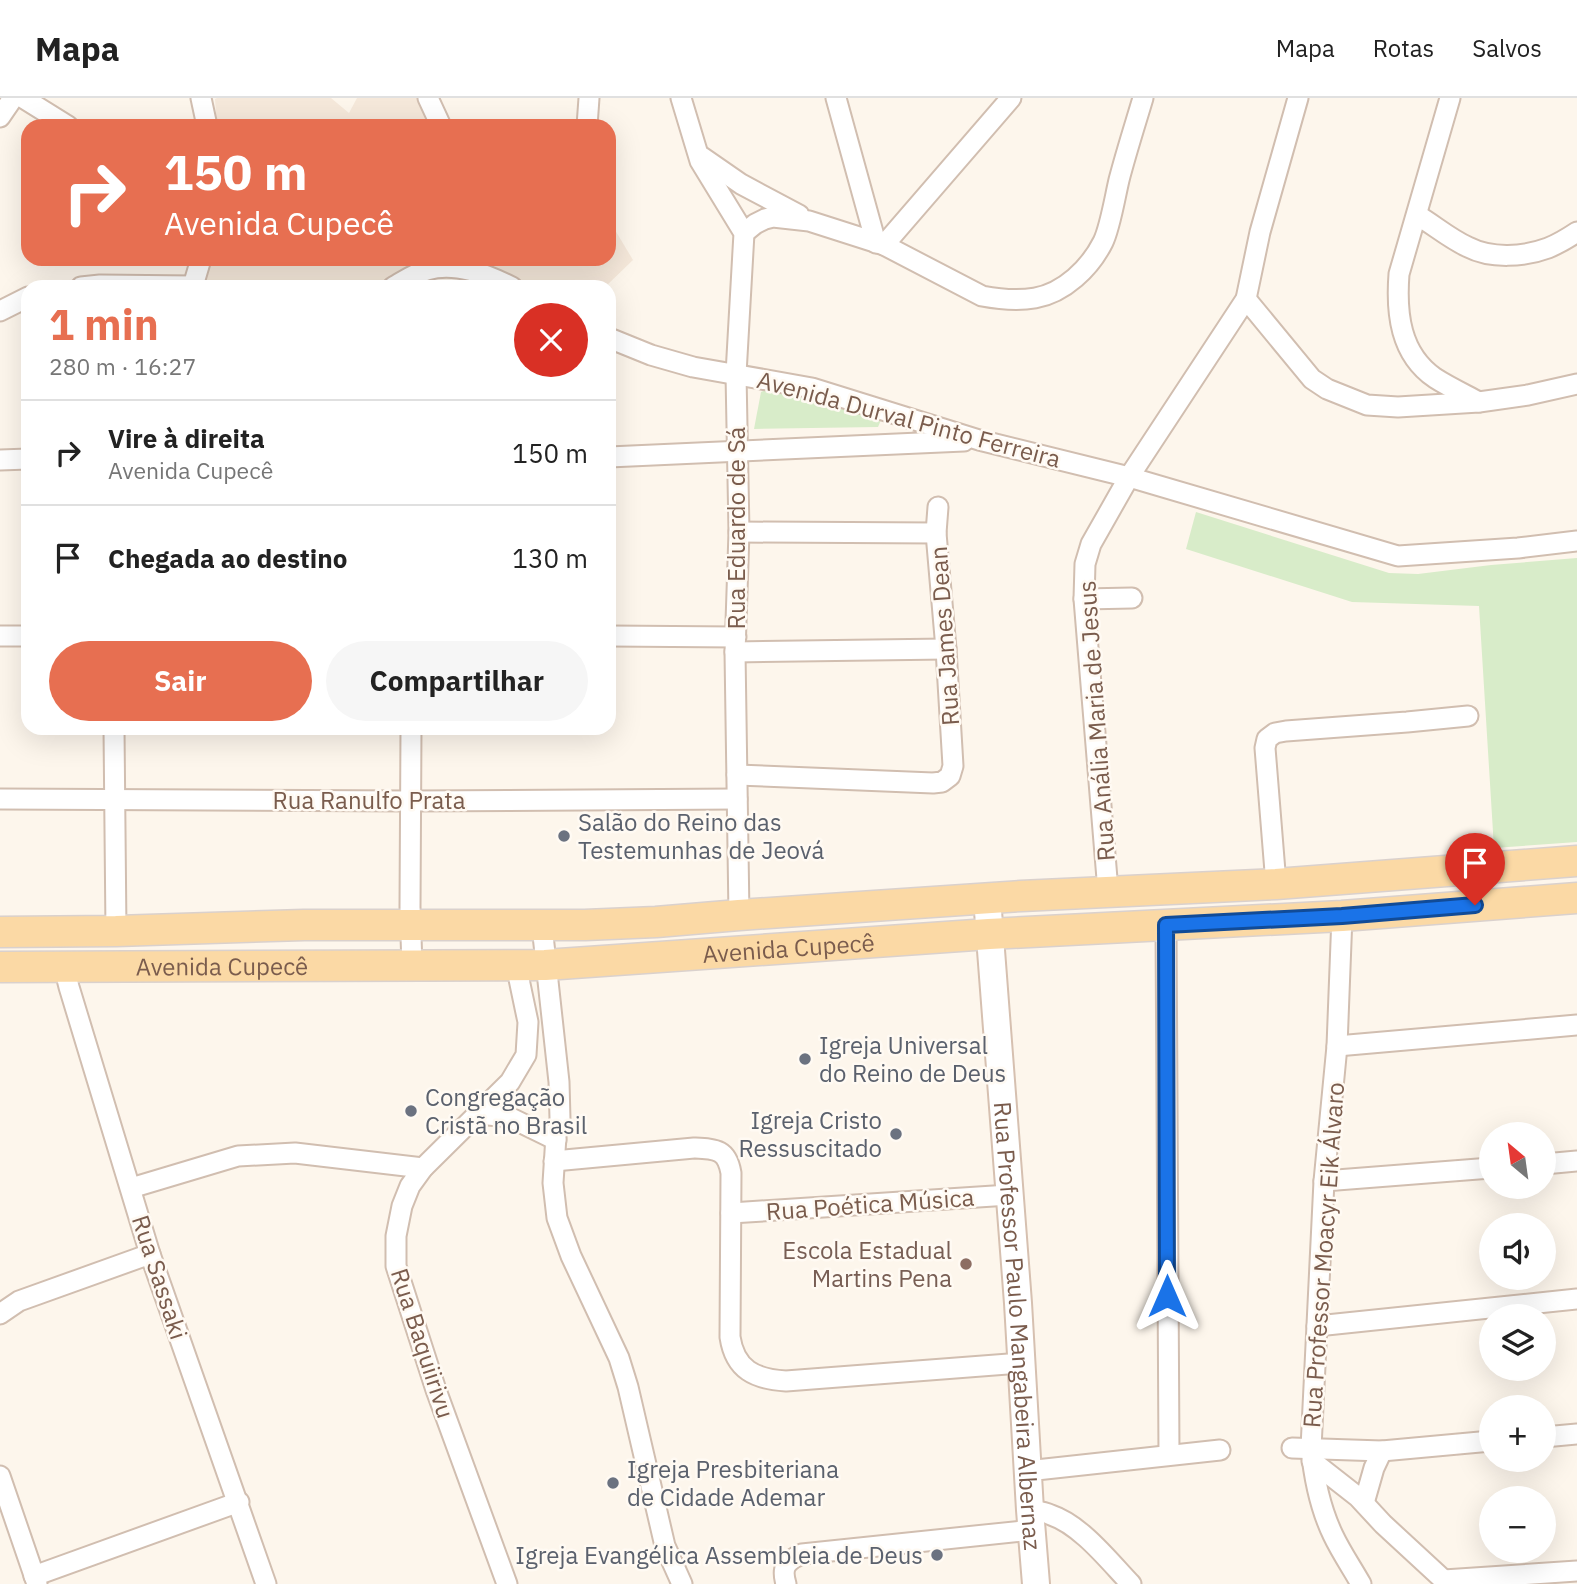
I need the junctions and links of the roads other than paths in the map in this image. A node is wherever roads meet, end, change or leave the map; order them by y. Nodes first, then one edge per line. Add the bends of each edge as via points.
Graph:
1 (13, 98) edge
2 (23, 98) edge
3 (201, 98) edge
4 (428, 98) edge
5 (589, 98) edge
6 (681, 98) edge
7 (836, 98) edge
8 (1011, 98) edge
9 (1143, 98) edge
10 (1297, 98) edge
11 (1450, 98) edge
12 (0, 117) edge
13 (57, 119) edge
14 (206, 119) edge
15 (438, 119) edge
16 (588, 119) edge
17 (698, 154) junction
18 (1417, 215) junction
19 (809, 221) junction
20 (1577, 232) edge
21 (744, 233) junction
22 (880, 244) junction
23 (407, 280) edge
24 (495, 280) edge
25 (1247, 299) junction
26 (21, 300) edge
27 (0, 311) edge
28 (616, 341) edge
29 (736, 374) junction
30 (1577, 384) edge
31 (1479, 402) junction
32 (979, 440) junction
33 (737, 450) junction
34 (616, 457) edge
35 (21, 458) edge
36 (0, 460) edge
37 (1129, 477) junction
38 (939, 507) dead end
39 (739, 532) junction
40 (936, 533) junction
41 (1577, 541) edge
42 (1132, 598) dead end
43 (1084, 599) junction
44 (0, 636) edge
45 (21, 636) edge
46 (616, 636) edge
47 (736, 644) junction
48 (946, 649) junction
49 (1468, 716) dead end
50 (114, 735) edge
51 (411, 735) edge
52 (737, 775) junction
53 (0, 799) edge
54 (115, 799) junction
55 (737, 800) junction
56 (411, 801) junction
57 (1577, 861) edge
58 (1276, 884) junction
59 (1108, 891) junction
60 (987, 898) junction
61 (1577, 898) edge
62 (739, 915) junction
63 (1342, 916) junction
64 (412, 925) junction
65 (1166, 925) junction
66 (542, 926) junction
67 (116, 931) junction
68 (0, 932) edge
69 (989, 933) junction
70 (531, 965) junction
71 (412, 966) junction
72 (0, 967) edge
73 (64, 967) junction
74 (1577, 1025) edge
75 (1337, 1046) junction
76 (526, 1055) junction
77 (558, 1059) junction
78 (510, 1082) junction
79 (478, 1114) junction
80 (509, 1117) junction
81 (556, 1140) junction
82 (554, 1161) junction
83 (1577, 1161) edge
84 (1556, 1163) edge
85 (423, 1168) junction
86 (1479, 1169) edge
87 (1324, 1181) junction
88 (131, 1188) junction
89 (1009, 1195) junction
90 (731, 1213) junction
91 (150, 1254) junction
92 (1577, 1299) edge
93 (0, 1314) edge
94 (1317, 1326) junction
95 (1022, 1363) junction
96 (1577, 1434) edge
97 (1556, 1436) edge
98 (1479, 1442) edge
99 (1220, 1450) dead end
100 (1381, 1451) junction
101 (1305, 1452) junction
102 (1169, 1455) junction
103 (1027, 1471) junction
104 (0, 1476) edge
105 (239, 1502) junction
106 (1364, 1503) junction
107 (1030, 1520) junction
108 (1577, 1571) edge
109 (786, 1575) edge
110 (36, 1580) edge
111 (1446, 1582) edge
112 (266, 1584) edge
113 (507, 1584) edge
114 (682, 1584) edge
115 (1036, 1584) edge
116 (1131, 1584) edge
117 (1361, 1584) edge

1 - 12 street
2 - 13 street
3 - 14 street
4 - 15 street
5 - 16 street
6 - 17 street
7 - 22 street
8 - 22 street
9 - 22 street via 1103,241 1088,264 1058,290 1035,298 982,296
10 - 25 street via 1260,232
11 - 18 street
17 - 19 street
17 - 21 street
18 - 20 street via 1466,247 1495,255 1536,252
18 - 31 street via 1399,274 1399,320 1423,368
19 - 21 street via 773,216
19 - 22 street
21 - 29 street, Rua Eduardo de Sá
23 - 24 street via 436,268 475,272
25 - 31 street via 1312,379 1343,397 1367,405 1398,407
25 - 37 street, Rua Anália Maria de Jesus
26 - 27 street
28 - 29 street, Avenida Durval Pinto Ferreira via 662,358
29 - 32 street, Avenida Durval Pinto Ferreira via 812,388
29 - 33 street, Rua Eduardo de Sá
30 - 31 street
32 - 33 street
32 - 37 street, Avenida Durval Pinto Ferreira
33 - 34 street
33 - 39 street, Rua Eduardo de Sá
35 - 36 street
37 - 41 street, Avenida Durval Pinto Ferreira via 1398,556
37 - 43 street, Rua Anália Maria de Jesus via 1091,544 1083,578
38 - 40 street, Rua James Dean
39 - 40 street
39 - 47 street, Rua Eduardo de Sá
40 - 48 street, Rua James Dean
42 - 43 street
43 - 59 street, Rua Anália Maria de Jesus
44 - 45 street
46 - 47 street
47 - 48 street
47 - 52 street, Rua Eduardo de Sá
48 - 52 street, Rua James Dean via 953,766 952,774 942,782
49 - 58 street via 1286,731 1267,739
50 - 54 street
51 - 56 street
52 - 55 street, Rua Eduardo de Sá
53 - 54 street, Rua Ranulfo Prata
54 - 56 street, Rua Ranulfo Prata
54 - 67 street
55 - 56 street, Rua Ranulfo Prata
55 - 62 street, Rua Eduardo de Sá
56 - 64 street
57 - 58 main road, Avenida Cupecê
58 - 59 main road, Avenida Cupecê
59 - 60 main road, Avenida Cupecê
60 - 62 main road, Avenida Cupecê
60 - 69 street, Rua Professor Paulo Mangabeira Albernaz
61 - 63 main road, Avenida Cupecê
62 - 66 main road, Avenida Cupecê
63 - 65 main road, Avenida Cupecê
63 - 75 street, Rua Professor Moacyr Eik Álvaro
64 - 66 main road, Avenida Cupecê
64 - 67 main road, Avenida Cupecê
64 - 71 street
65 - 69 main road, Avenida Cupecê
65 - 102 street
66 - 70 street
67 - 68 main road, Avenida Cupecê
69 - 70 main road, Avenida Cupecê
69 - 89 street, Rua Professor Paulo Mangabeira Albernaz
70 - 71 main road, Avenida Cupecê
70 - 76 street, Rua Baquiirivu
70 - 77 street
71 - 73 main road, Avenida Cupecê
72 - 73 main road, Avenida Cupecê
73 - 88 street, Rua Sassaki
74 - 75 street
75 - 87 street, Rua Professor Moacyr Eik Álvaro
76 - 77 street via 545,1049
76 - 78 street, Rua Baquiirivu
77 - 81 street via 561,1119
78 - 79 street, Rua Baquiirivu
78 - 80 street
79 - 80 street
79 - 85 street, Rua Baquiirivu
80 - 81 street
81 - 82 street
82 - 90 street via 694,1148 719,1152 729,1162
82 - 114 street via 557,1219 619,1358 665,1546
83 - 84 street
85 - 88 street via 295,1153 262,1154 238,1156
85 - 113 street, Rua Baquiirivu via 402,1206 396,1266
86 - 87 street
87 - 94 street, Rua Professor Moacyr Eik Álvaro
88 - 91 street, Rua Sassaki
89 - 90 street, Rua Poética Música
89 - 95 street, Rua Professor Paulo Mangabeira Albernaz
90 - 95 street via 730,1337 735,1356 747,1371 786,1381
91 - 93 street via 19,1301
91 - 105 street, Rua Sassaki
92 - 94 street
94 - 101 street, Rua Professor Moacyr Eik Álvaro
95 - 103 street, Rua Professor Paulo Mangabeira Albernaz
96 - 97 street
98 - 100 street
99 - 102 street
100 - 101 street
100 - 106 street
101 - 106 street
101 - 117 street, Rua Professor Moacyr Eik Álvaro via 1332,1534
102 - 103 street
103 - 107 street, Rua Professor Paulo Mangabeira Albernaz
104 - 110 street
105 - 110 street
105 - 112 street, Rua Sassaki
106 - 111 street
107 - 109 street via 811,1553 795,1557
107 - 115 street, Rua Professor Paulo Mangabeira Albernaz
107 - 116 street via 1052,1514 1068,1523
108 - 111 street

